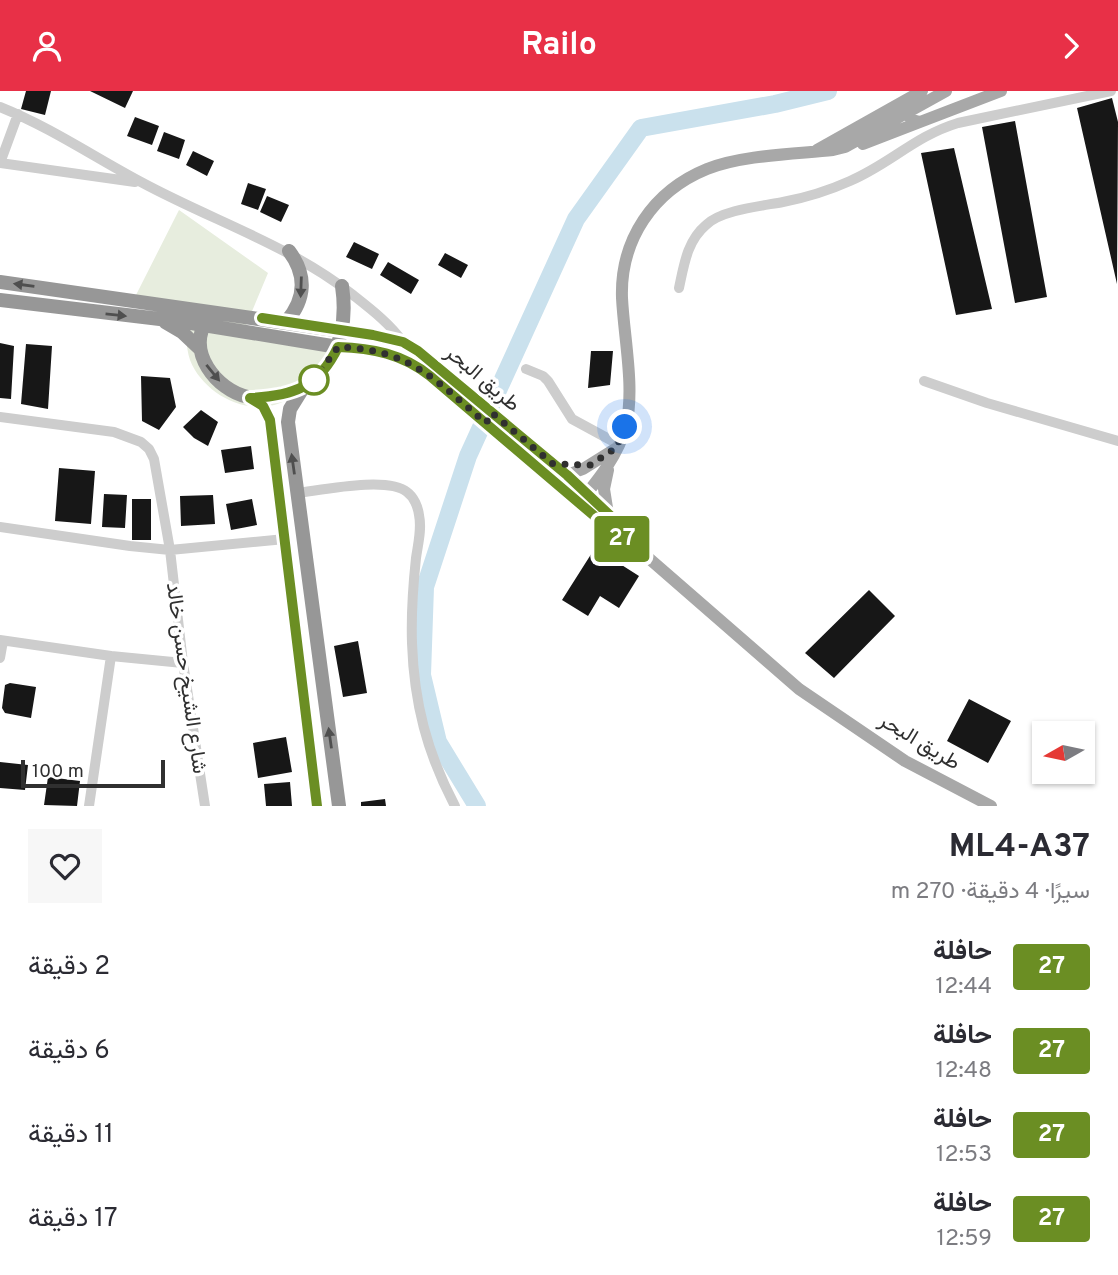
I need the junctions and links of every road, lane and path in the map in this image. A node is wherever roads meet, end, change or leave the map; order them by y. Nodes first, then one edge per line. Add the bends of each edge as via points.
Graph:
1 (946, 91) edge
2 (1001, 91) edge
3 (1111, 91) edge
4 (922, 96) edge
5 (960, 106) junction
6 (0, 107) edge
7 (903, 109) junction
8 (18, 114) junction
9 (920, 122) junction
10 (845, 147) junction
11 (813, 152) junction
12 (0, 163) edge
13 (142, 183) junction
14 (289, 251) junction
15 (0, 282) edge
16 (342, 286) junction
17 (679, 288) dead end
18 (74, 292) junction
19 (0, 300) edge
20 (70, 310) junction
21 (213, 311) junction
22 (161, 320) junction
23 (286, 322) junction
24 (204, 325) junction
25 (325, 328) junction
26 (342, 331) junction
27 (403, 342) junction
28 (331, 345) junction
29 (200, 348) junction
30 (526, 369) dead end
31 (924, 381) dead end
32 (303, 388) junction
33 (250, 398) junction
34 (0, 417) edge
35 (489, 418) junction
36 (1118, 441) edge
37 (617, 446) junction
38 (553, 464) junction
39 (610, 464) junction
40 (590, 465) junction
41 (567, 475) junction
42 (297, 493) junction
43 (583, 498) junction
44 (608, 514) junction
45 (0, 527) edge
46 (285, 539) junction
47 (637, 548) junction
48 (170, 549) junction
49 (1, 640) edge
50 (111, 656) junction
51 (0, 658) edge
52 (183, 663) junction
53 (89, 806) edge
54 (205, 806) edge
55 (317, 806) edge
56 (339, 806) edge
57 (455, 806) edge
58 (991, 806) edge

1 - 4 main road
2 - 5 main road
3 - 17 street via 936,130 850,182 786,202 740,210 706,224 687,251
4 - 5 main road via 941,106
4 - 7 main road
5 - 9 main road
6 - 8 street
7 - 9 main road
7 - 10 main road
7 - 11 main road
8 - 12 street
8 - 13 street
9 - 10 main road via 866,144
10 - 11 main road
11 - 37 main road via 707,169 680,184 638,225 622,273 628,410
12 - 13 street
13 - 14 street
14 - 16 street
14 -> 23 highway via 303,287
18 -> 15 highway, طريق البحر
16 - 26 highway
16 - 27 street via 387,321
18 - 20 highway
18 - 21 highway, طريق البحر
19 - 20 highway
20 -> 22 highway
21 - 23 highway, طريق البحر
21 - 24 highway
22 - 24 highway
22 - 29 highway
23 - 25 highway, طريق البحر
24 - 28 highway
24 - 29 highway
25 - 26 highway, طريق البحر
25 - 28 highway
26 - 27 main road, طريق البحر
26 - 28 highway
27 - 35 main road, طريق البحر via 427,358
28 - 32 highway via 324,370
28 - 35 main road, طريق البحر via 369,349 410,362
29 -> 33 highway via 213,375
30 - 37 street via 548,381 572,419
31 - 36 street
32 - 33 highway
42 -> 32 highway via 288,422
33 - 46 highway via 263,406 270,420
34 - 48 street, شارع الشيخ حسن خالد via 114,432 141,442 154,459
35 - 38 main road, طريق البحر
35 - 43 main road, طريق البحر
37 - 39 main road
37 - 40 main road
38 - 40 main road
38 - 41 main road, طريق البحر
39 - 43 main road
39 - 44 main road via 604,489
40 - 41 main road
41 - 43 main road, طريق البحر
56 -> 42 highway
42 - 57 street via 381,484 399,487 415,501 419,516 412,599 416,685 427,744
43 - 44 main road, طريق البحر
43 - 47 main road, طريق البحر via 612,531
44 - 47 main road, طريق البحر
45 - 48 street
46 - 48 street
46 - 55 highway
47 - 58 main road, طريق البحر via 799,689 905,761
48 - 52 street, شارع الشيخ حسن خالد
49 - 50 street
49 - 51 street
50 - 52 street
50 - 53 street
52 - 54 street, شارع الشيخ حسن خالد

